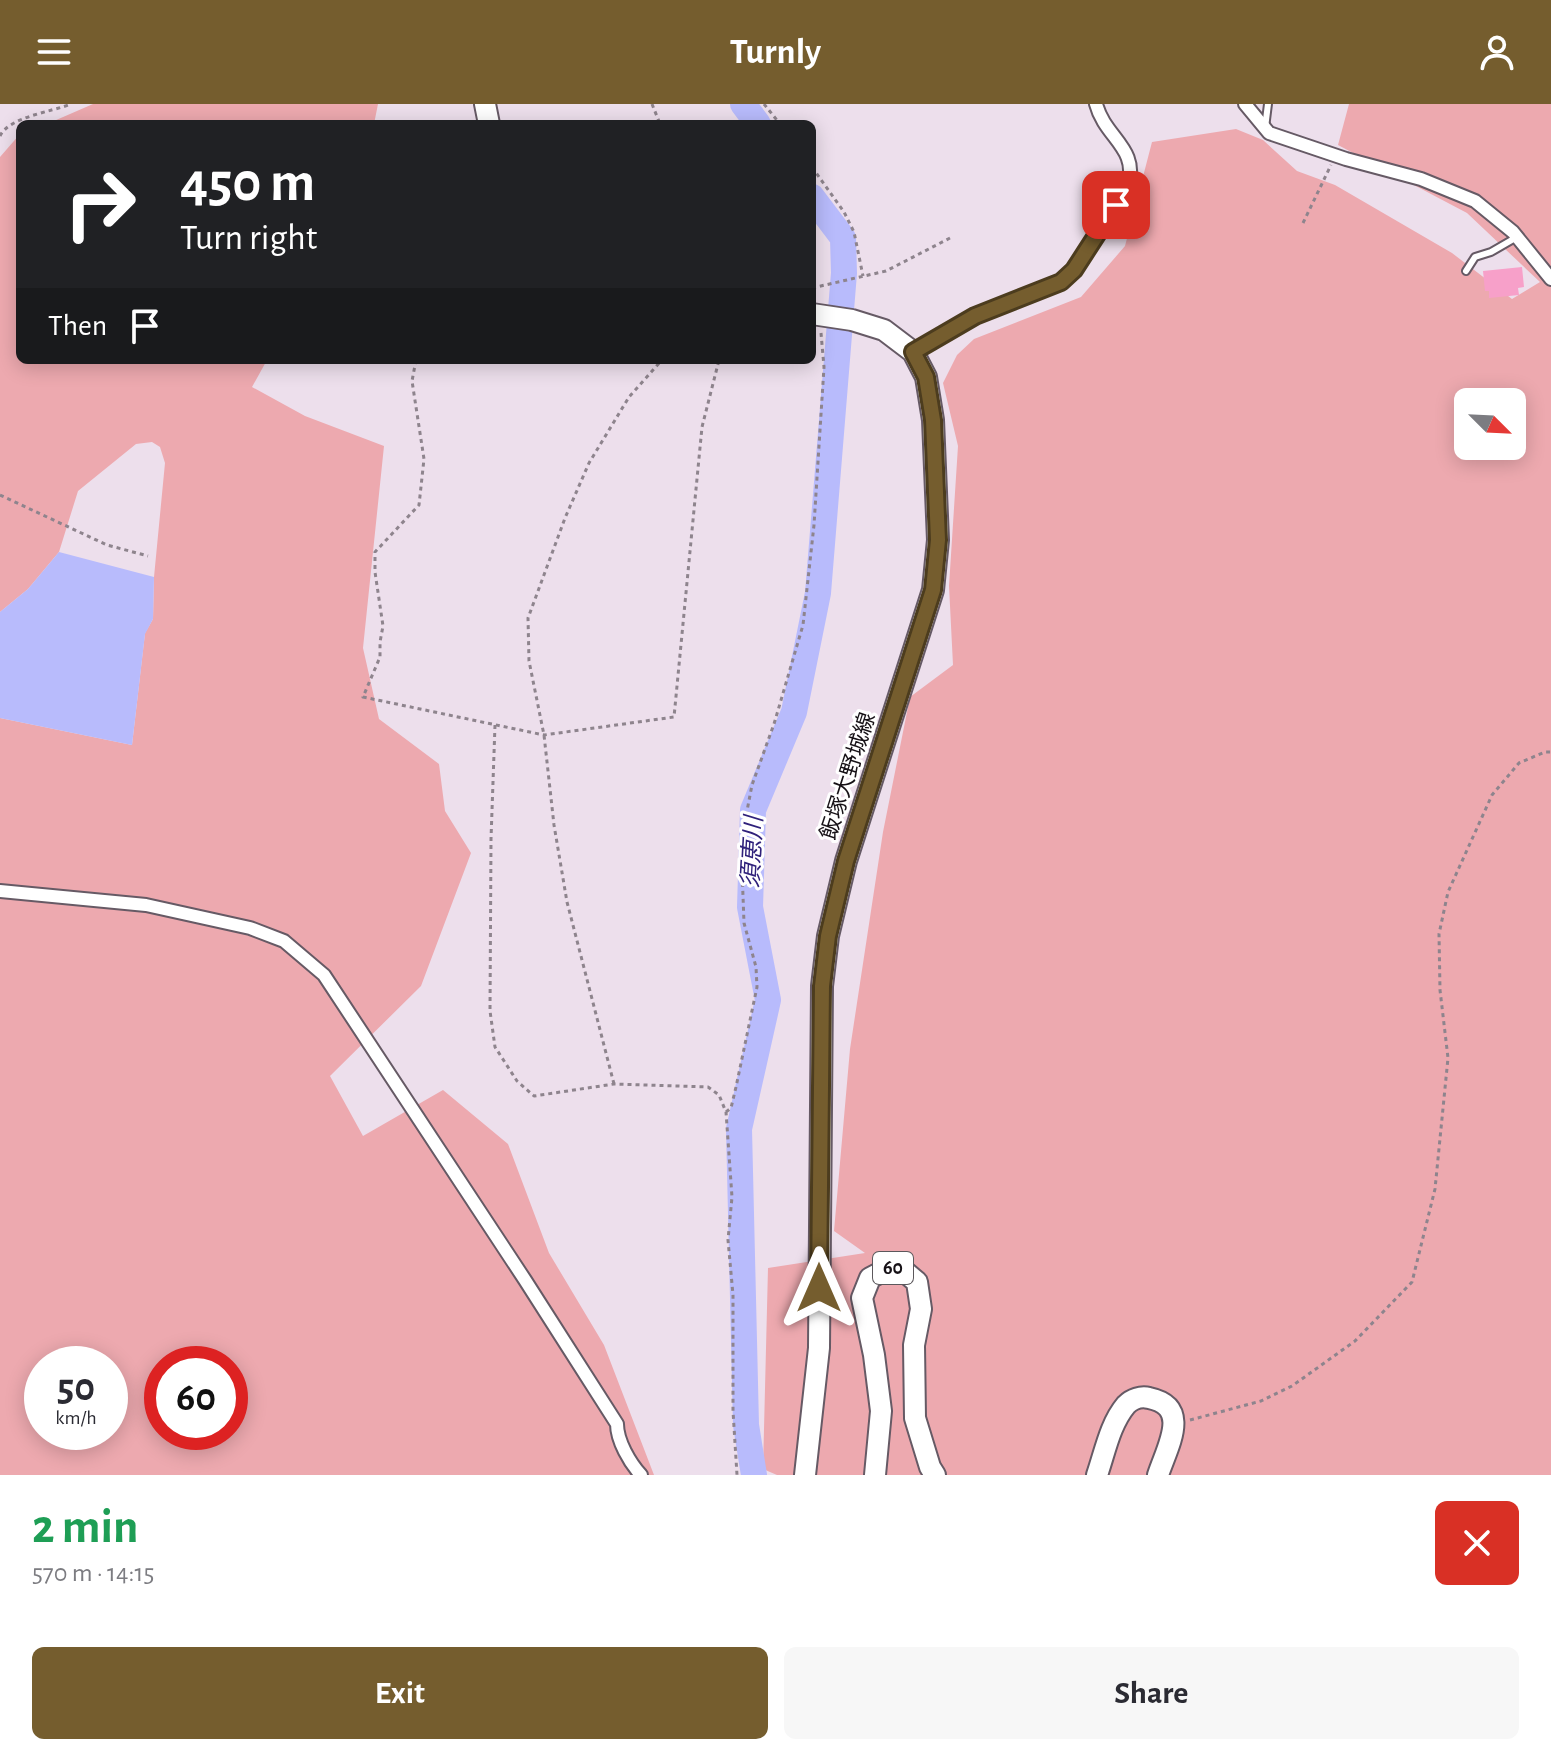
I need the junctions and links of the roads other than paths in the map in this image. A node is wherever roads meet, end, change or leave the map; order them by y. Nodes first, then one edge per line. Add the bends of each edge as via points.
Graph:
1 (1096, 104) edge
2 (1245, 104) edge
3 (1268, 104) edge
4 (1265, 128) junction
5 (1517, 237) junction
6 (1466, 271) dead end
7 (1551, 279) edge
8 (820, 315) edge
9 (913, 352) junction
10 (0, 891) edge
11 (641, 1475) edge
12 (805, 1475) edge
13 (875, 1475) edge
14 (935, 1475) edge
15 (1097, 1475) edge
16 (1158, 1475) edge

1 - 9 street via 1100,118 1131,160 1132,172 1074,270 1045,291 975,316
2 - 4 street
3 - 4 lane
4 - 5 street via 1475,201
5 - 6 lane via 1475,257
5 - 7 street
8 - 9 main road via 884,330
9 - 12 main road, 飯塚大野城線 via 926,377 933,420 935,577 846,861 828,936 822,986 819,1348
10 - 11 street via 146,905 250,928 284,941 324,975 534,1293 617,1424
13 - 14 main road, 60 via 881,1411 862,1298 870,1278 889,1268 904,1271 917,1282 921,1309 914,1345 915,1418
15 - 16 main road via 1116,1420 1129,1402 1143,1396 1161,1400 1175,1425

